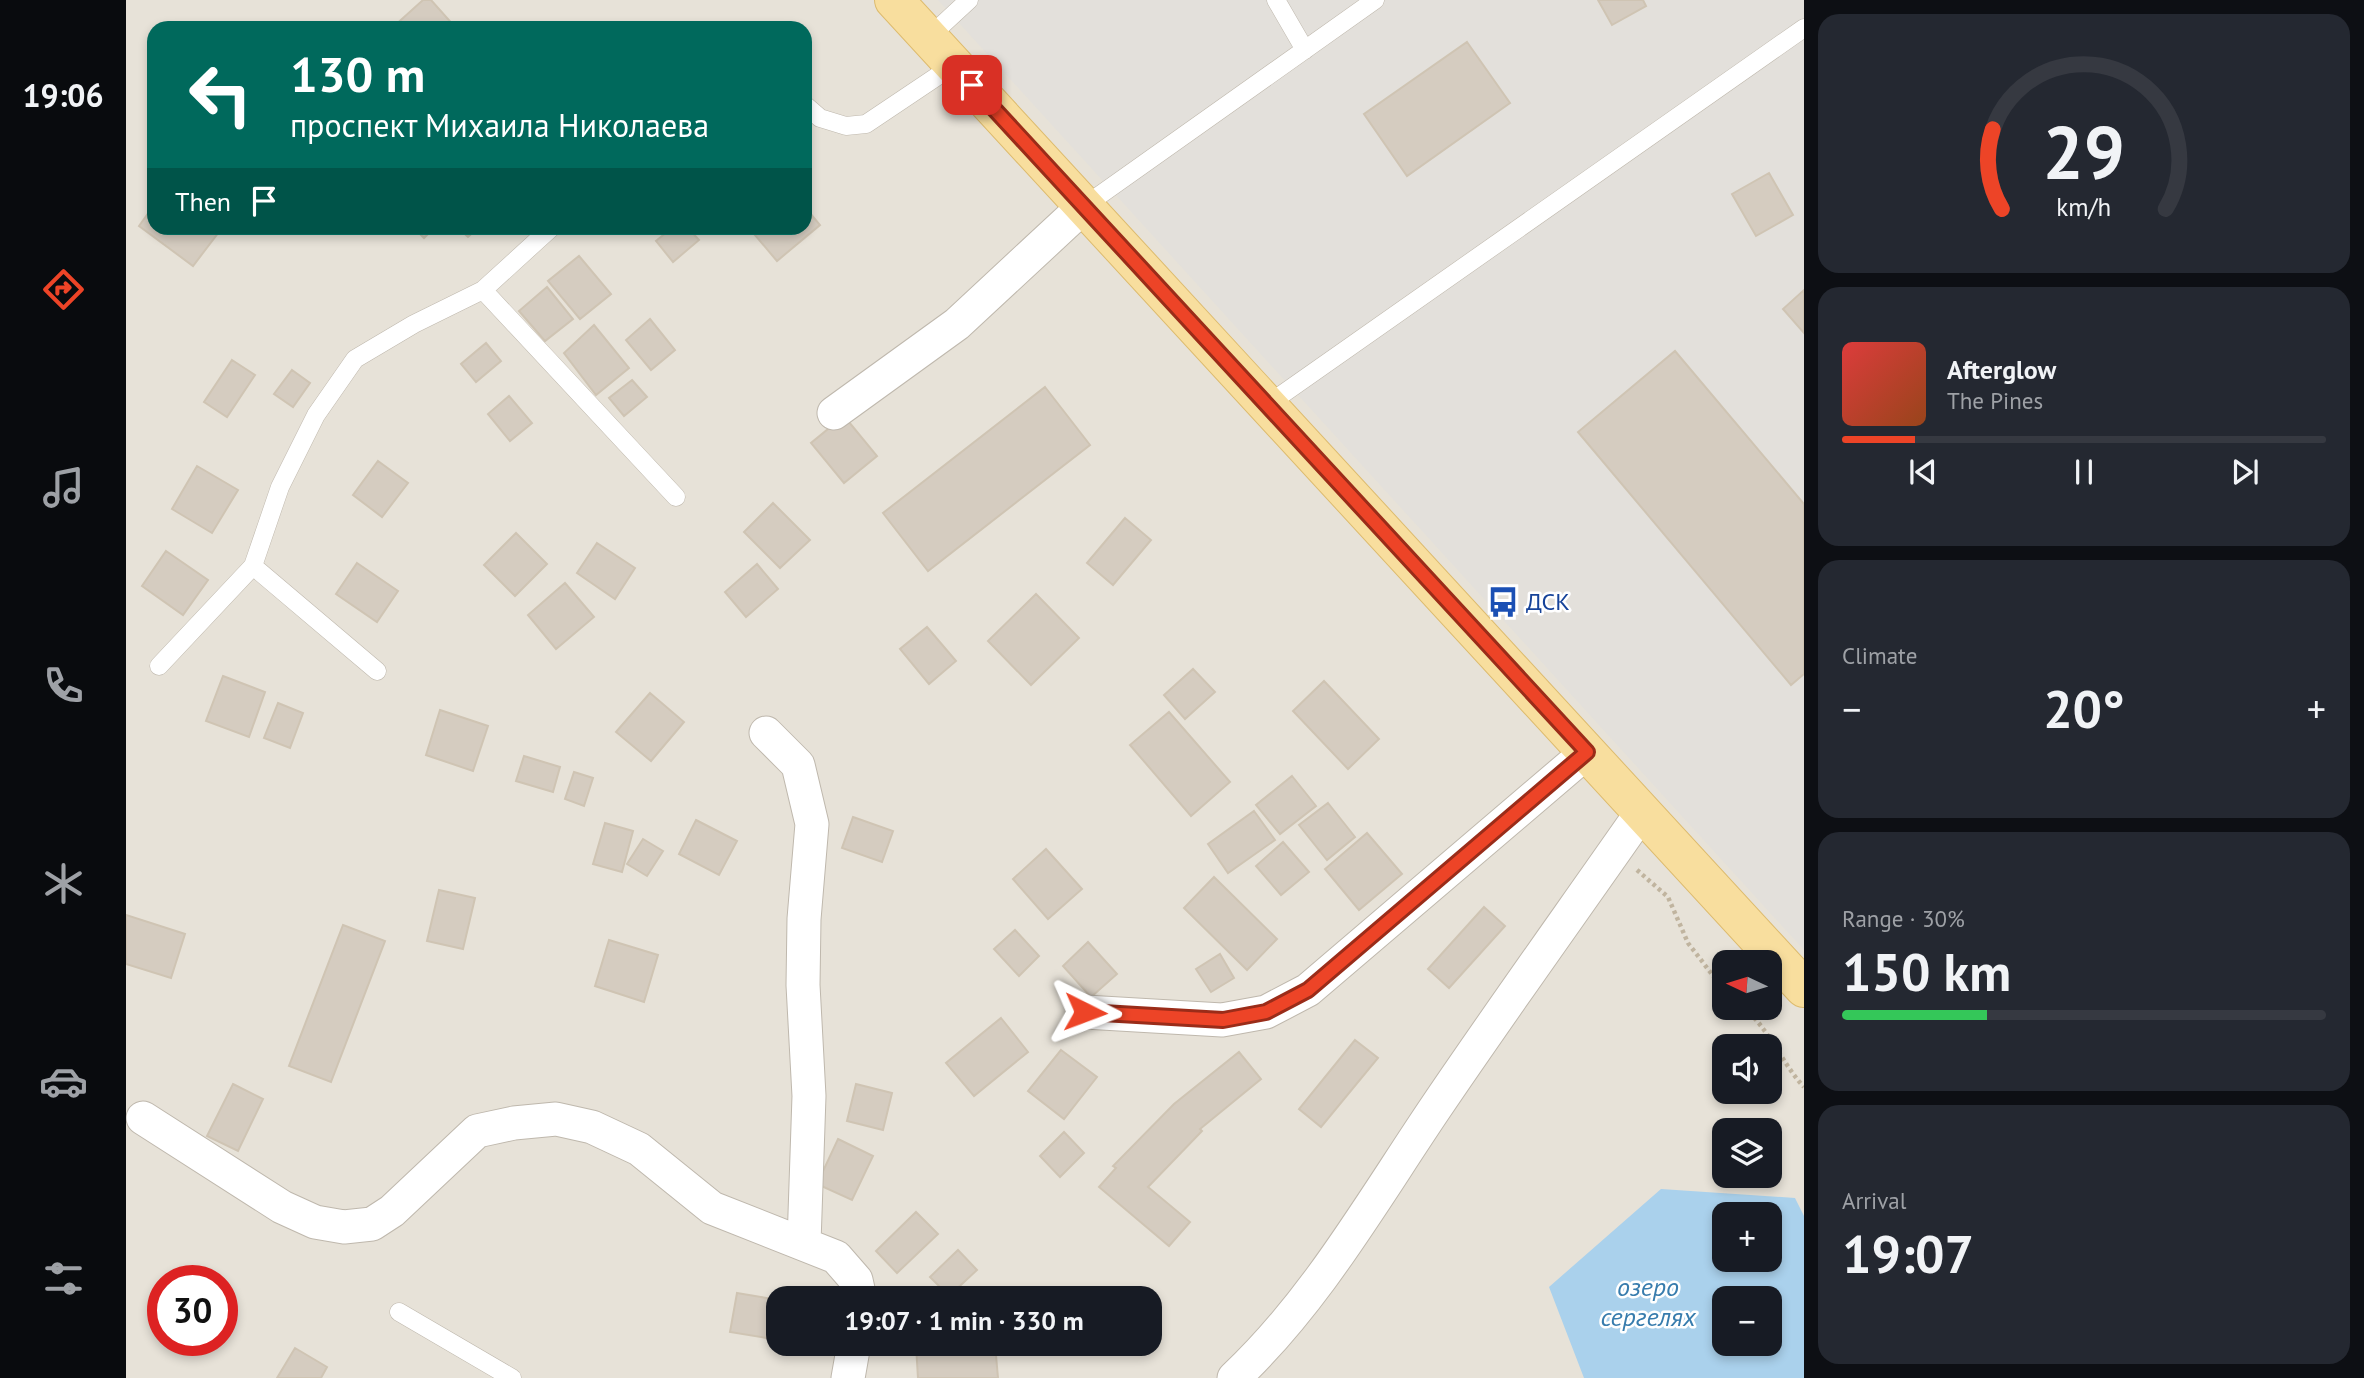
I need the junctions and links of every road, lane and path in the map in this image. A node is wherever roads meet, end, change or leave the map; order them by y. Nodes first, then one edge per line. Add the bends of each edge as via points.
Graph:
1 (894, 0) edge
2 (969, 0) edge
3 (1276, 0) edge
4 (1375, 0) edge
5 (1804, 28) edge
6 (1305, 50) junction
7 (941, 51) junction
8 (812, 111) edge
9 (1083, 206) junction
10 (543, 235) edge
11 (483, 290) junction
12 (1267, 405) junction
13 (834, 413) dead end
14 (676, 497) dead end
15 (253, 566) junction
16 (159, 666) dead end
17 (377, 671) dead end
18 (766, 733) dead end
19 (1587, 752) junction
20 (1642, 812) junction
21 (1616, 850) junction
22 (1712, 974) edge
23 (1804, 988) edge
24 (1085, 1012) dead end
25 (1758, 1020) edge
26 (1804, 1087) edge
27 (143, 1118) dead end
28 (804, 1243) junction
29 (857, 1286) edge
30 (399, 1312) dead end
31 (852, 1356) edge
32 (512, 1378) edge
33 (848, 1378) edge
34 (1234, 1378) edge

1 - 7 main road
2 - 7 lane
3 - 6 lane
4 - 6 lane
5 - 12 lane
6 - 9 lane
7 - 8 lane via 866,124 846,126
7 - 9 main road
9 - 12 main road
9 - 13 street via 957,324
10 - 11 lane
11 - 14 lane
11 - 15 lane via 355,359 316,415 280,487
12 - 19 main road
15 - 16 lane
15 - 17 lane
18 - 28 street via 798,765 813,824 804,933 809,1096
19 - 20 main road
19 - 24 street via 1308,990 1266,1012 1223,1020
20 - 21 street
20 - 23 main road
21 - 22 path via 1668,897 1688,943
21 - 34 street via 1315,1287
25 - 26 path
27 - 28 street via 282,1207 315,1222 344,1227 372,1224 392,1210 477,1131 556,1119 592,1127 639,1149 712,1208
28 - 29 street via 836,1257
30 - 32 lane
31 - 33 street

